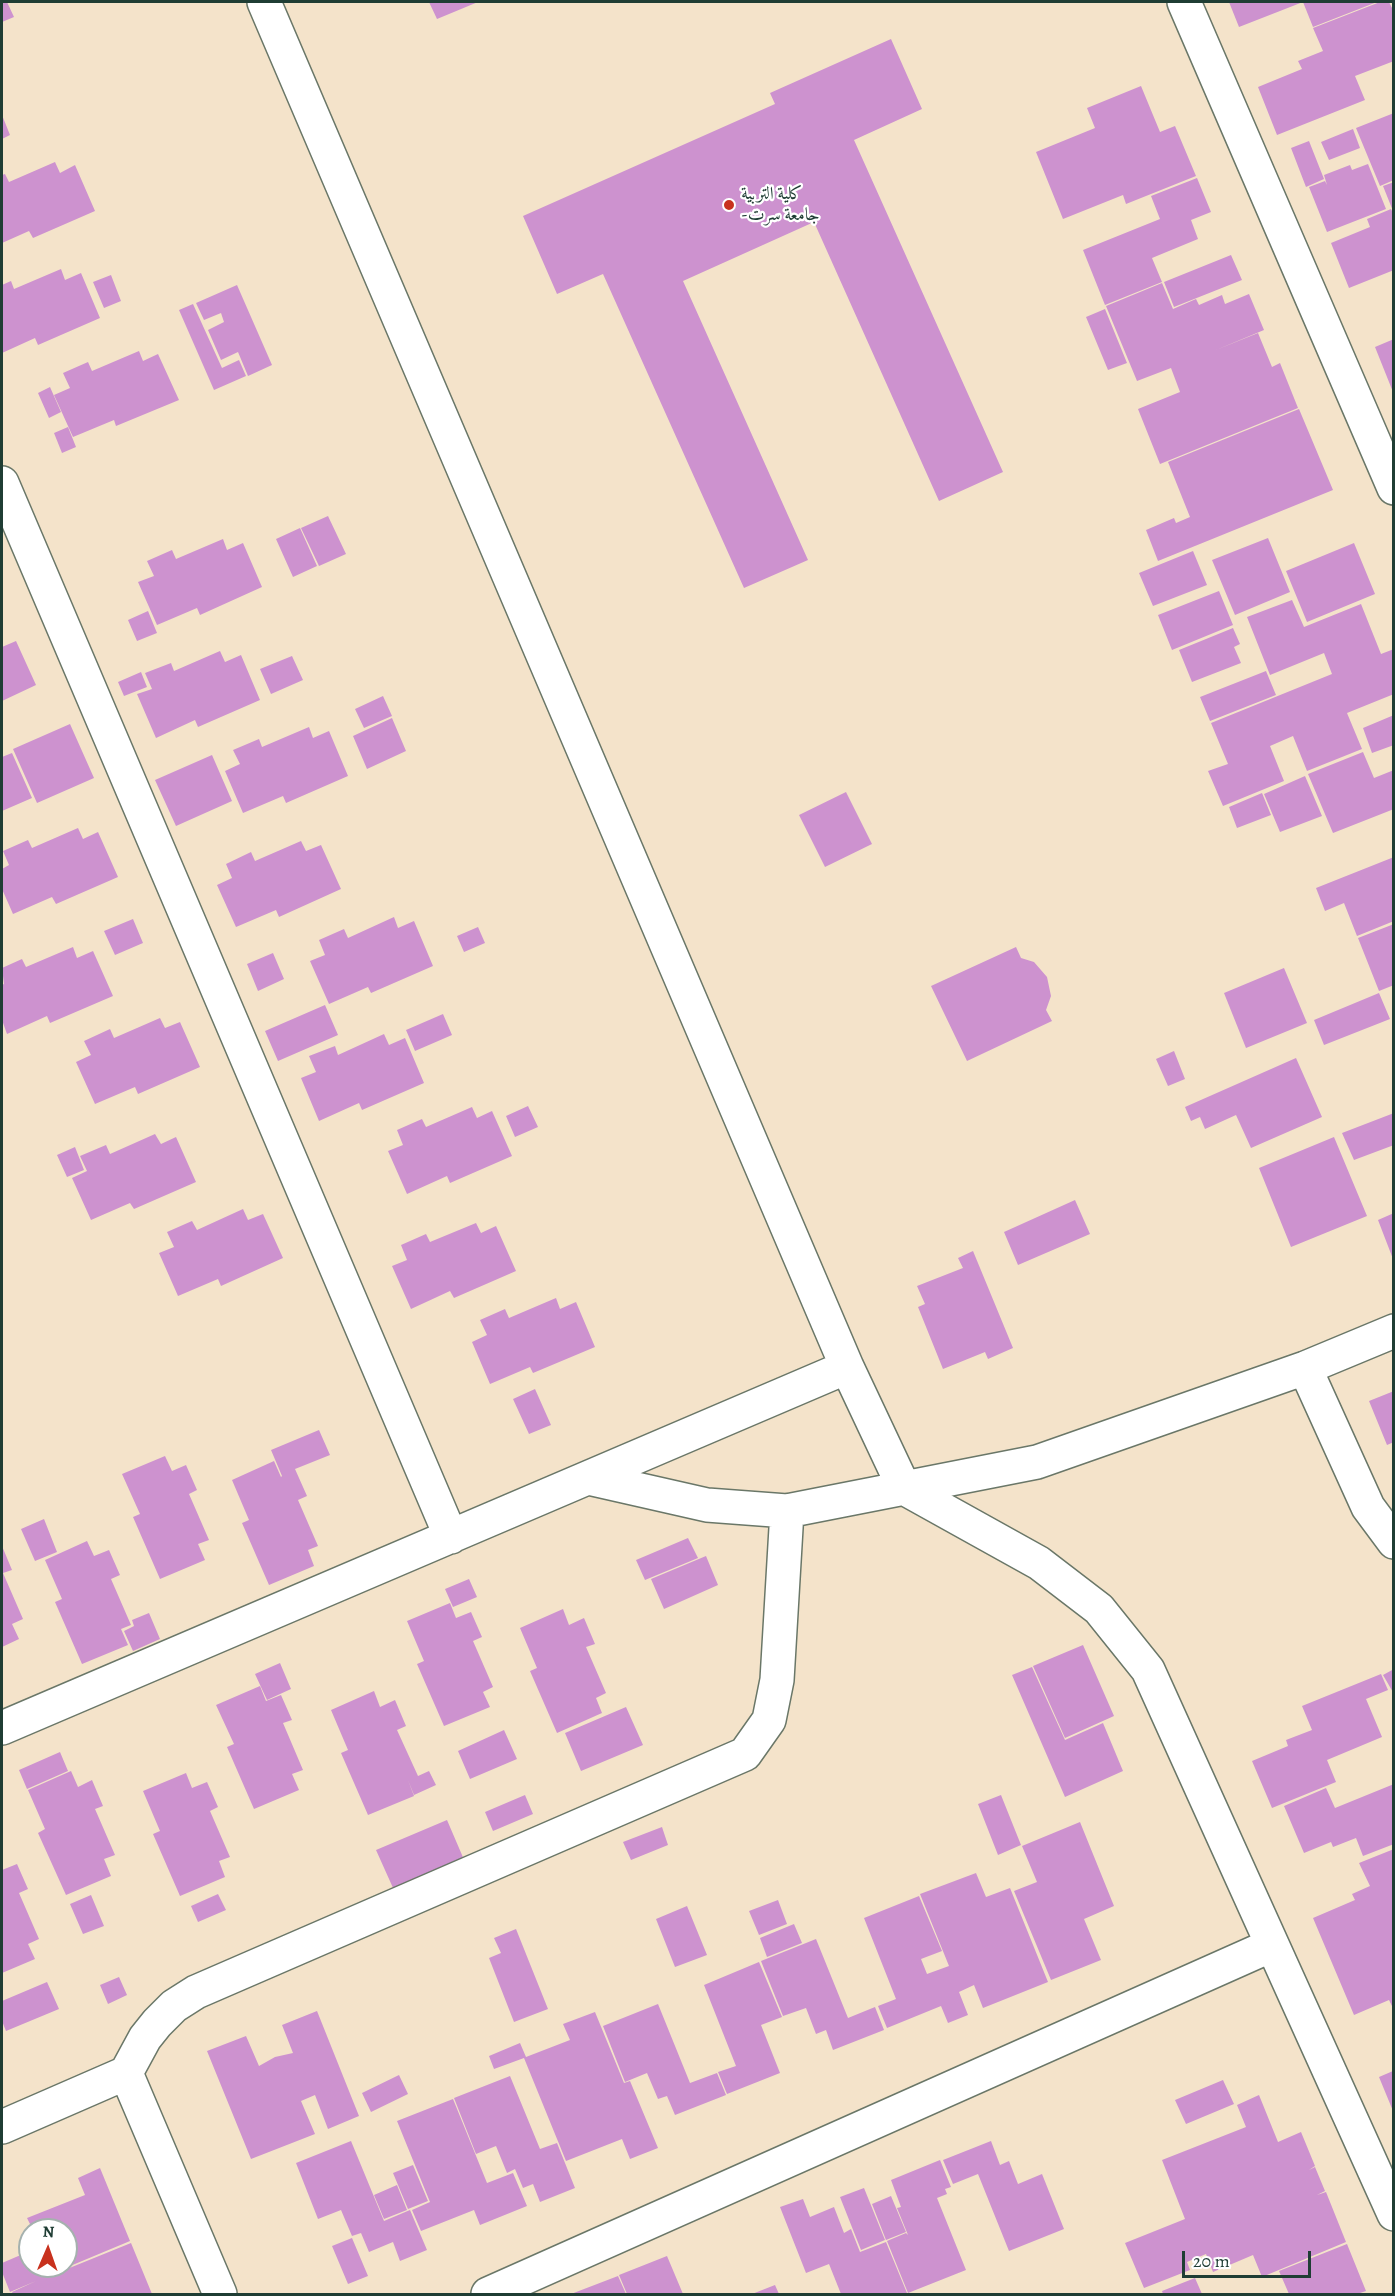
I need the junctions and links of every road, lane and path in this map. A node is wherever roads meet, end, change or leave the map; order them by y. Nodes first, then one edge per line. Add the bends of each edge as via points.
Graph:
1 (264, 2) edge
2 (1184, 2) edge
3 (2, 483) edge
4 (1394, 488) edge
5 (1394, 1332) edge
6 (847, 1367) junction
7 (1305, 1368) junction
8 (588, 1478) junction
9 (904, 1488) junction
10 (787, 1511) junction
11 (451, 1537) junction
12 (1394, 1542) edge
13 (2, 1728) edge
14 (1272, 1945) junction
15 (126, 2073) junction
16 (2, 2127) edge
17 (1394, 2214) edge
18 (220, 2295) edge
19 (488, 2295) edge

1 - 6 street
2 - 4 street
3 - 11 street
5 - 7 street
6 - 8 street
6 - 9 street
7 - 9 street via 1036,1462
7 - 12 street via 1368,1507
8 - 10 street via 707,1504
8 - 11 street
9 - 10 street
9 - 14 street via 1039,1563 1099,1609 1148,1670
10 - 15 street via 777,1680 769,1720 745,1754 196,1992 157,2023
11 - 13 street
14 - 17 street
14 - 19 street
15 - 16 street
15 - 18 street

